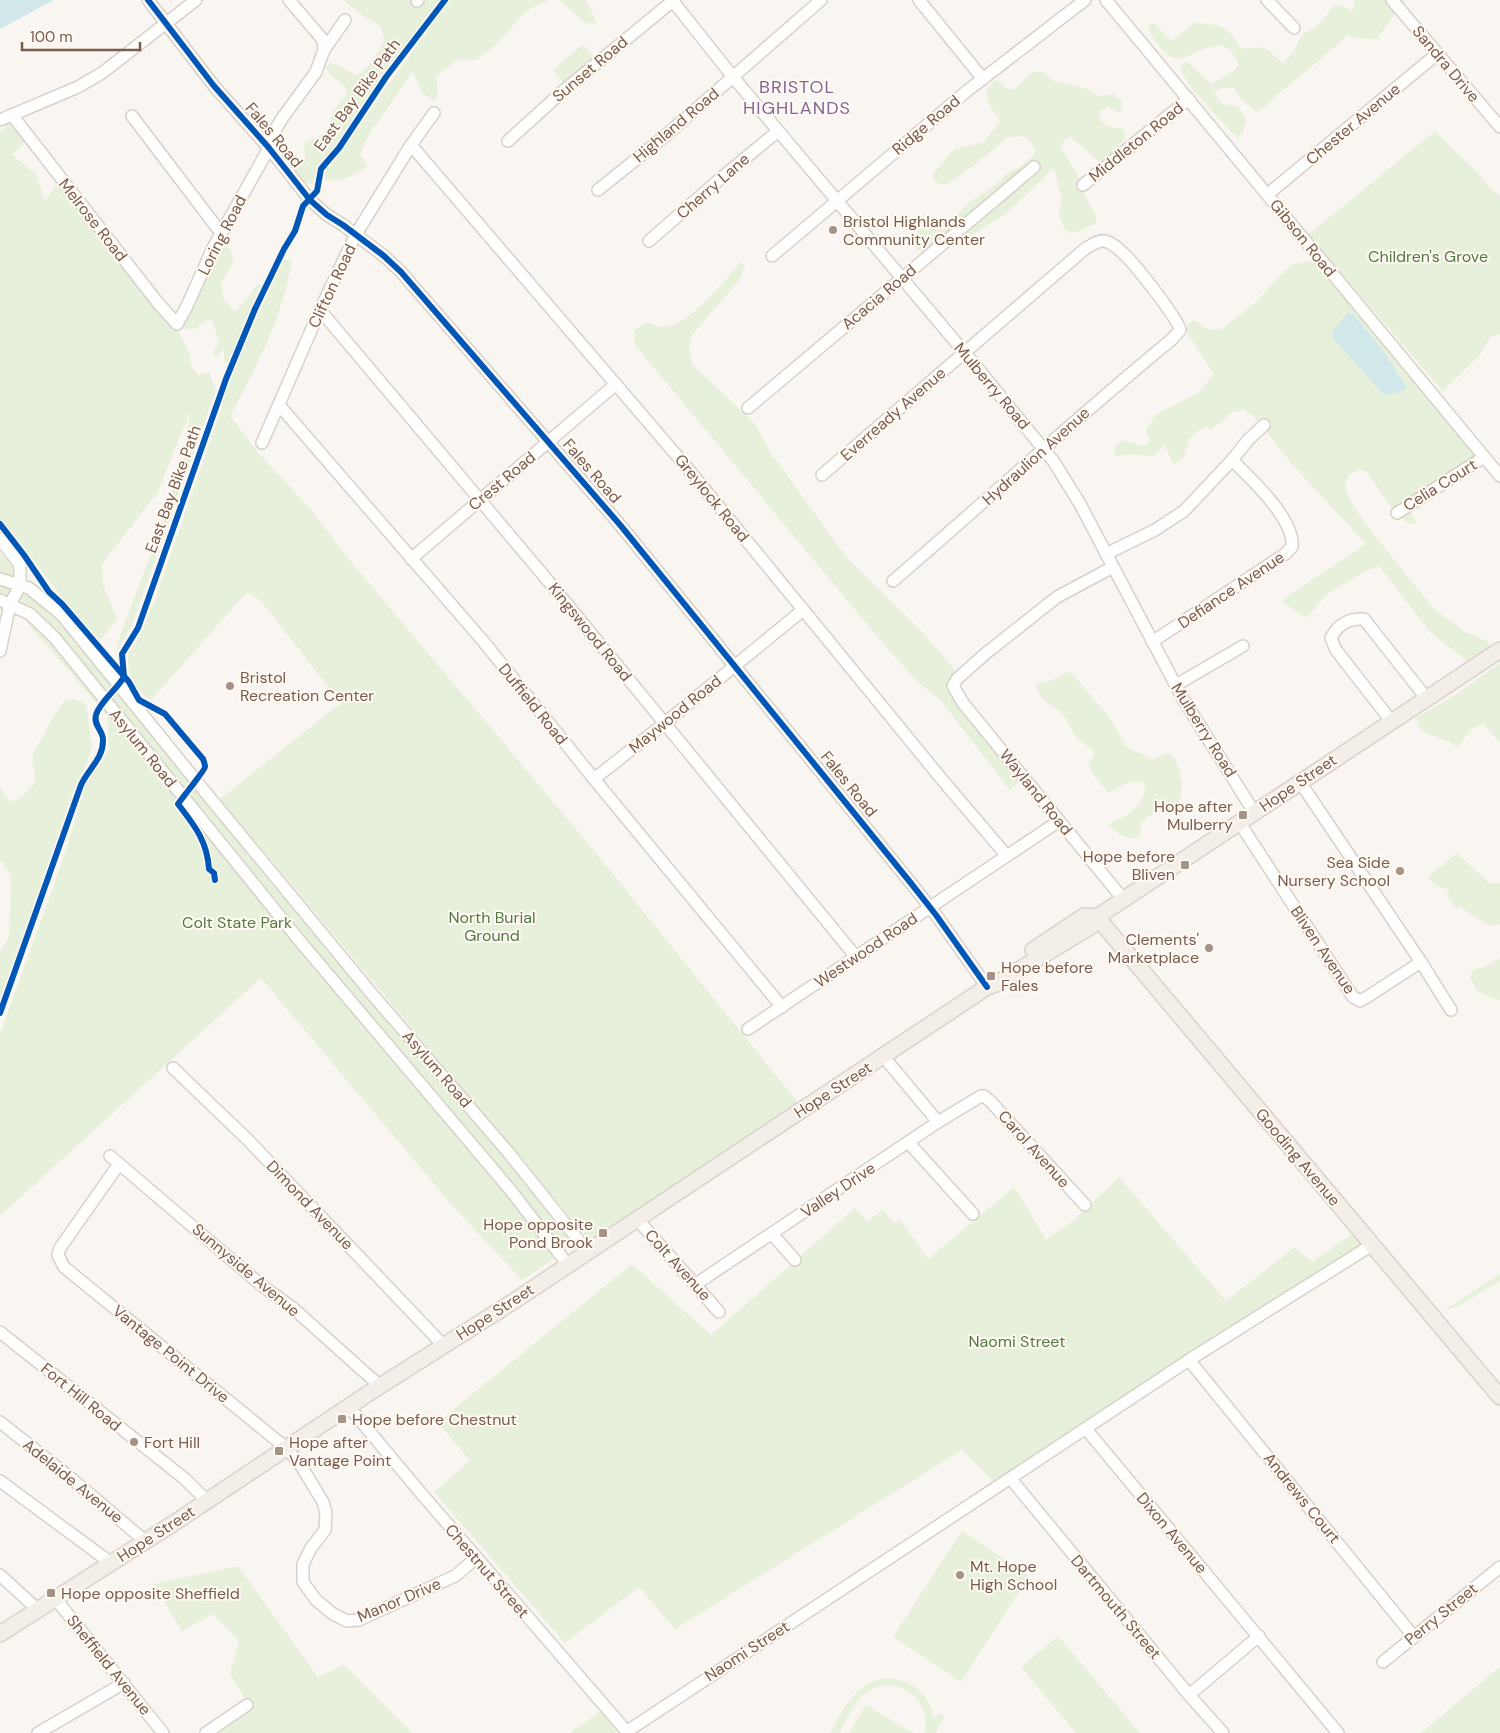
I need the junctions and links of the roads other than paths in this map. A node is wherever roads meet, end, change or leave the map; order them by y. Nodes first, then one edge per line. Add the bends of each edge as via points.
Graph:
1 (148, 0) edge
2 (196, 0) edge
3 (290, 0) edge
4 (673, 0) edge
5 (820, 0) edge
6 (919, 0) edge
7 (1085, 0) edge
8 (1106, 0) edge
9 (1267, 0) edge
10 (1392, 0) edge
11 (345, 20) dead end
12 (166, 24) junction
13 (1294, 28) dead end
14 (324, 50) junction
15 (1436, 54) junction
16 (733, 76) junction
17 (983, 79) junction
18 (1188, 99) junction
19 (434, 112) dead end
20 (12, 115) junction
21 (132, 116) dead end
22 (0, 120) edge
23 (1500, 127) edge
24 (778, 131) junction
25 (508, 141) dead end
26 (411, 144) junction
27 (267, 146) junction
28 (1034, 167) dead end
29 (1082, 185) dead end
30 (598, 190) dead end
31 (1268, 194) junction
32 (836, 201) junction
33 (221, 233) junction
34 (356, 234) junction
35 (649, 241) dead end
36 (1104, 241) joint
37 (772, 256) dead end
38 (901, 278) junction
39 (320, 310) junction
40 (177, 324) joint
41 (964, 353) junction
42 (616, 384) junction
43 (279, 405) junction
44 (748, 408) dead end
45 (1264, 425) dead end
46 (548, 442) junction
47 (262, 443) dead end
48 (1043, 449) junction
49 (1484, 457) junction
50 (1232, 460) junction
51 (822, 476) dead end
52 (1500, 476) edge
53 (480, 500) junction
54 (1397, 513) dead end
55 (0, 539) edge
56 (1106, 554) junction
57 (411, 559) junction
58 (1112, 567) junction
59 (0, 579) edge
60 (893, 581) dead end
61 (20, 586) junction
62 (5, 602) edge
63 (803, 610) junction
64 (1152, 642) junction
65 (1243, 646) dead end
66 (1500, 650) edge
67 (0, 651) edge
68 (734, 666) junction
69 (1176, 685) junction
70 (1427, 699) junction
71 (1392, 722) junction
72 (665, 723) junction
73 (594, 779) junction
74 (1300, 782) junction
75 (1254, 812) junction
76 (1059, 821) junction
77 (1240, 822) junction
78 (1006, 856) junction
79 (284, 887) junction
80 (1123, 899) junction
81 (267, 901) junction
82 (930, 907) junction
83 (1097, 916) junction
84 (856, 957) junction
85 (1421, 962) junction
86 (987, 987) junction
87 (782, 1007) junction
88 (1450, 1010) dead end
89 (748, 1029) dead end
90 (883, 1056) junction
91 (173, 1068) dead end
92 (981, 1096) joint
93 (938, 1122) junction
94 (908, 1143) junction
95 (115, 1160) joint
96 (1085, 1206) dead end
97 (973, 1214) dead end
98 (637, 1219) junction
99 (772, 1234) junction
100 (1372, 1245) junction
101 (588, 1252) junction
102 (795, 1260) dead end
103 (568, 1265) junction
104 (696, 1284) junction
105 (719, 1312) dead end
106 (0, 1332) edge
107 (444, 1346) junction
108 (1189, 1360) junction
109 (380, 1386) junction
110 (1500, 1398) edge
111 (349, 1407) junction
112 (0, 1422) edge
113 (1086, 1429) junction
114 (286, 1448) junction
115 (1010, 1479) junction
116 (0, 1481) edge
117 (207, 1501) junction
118 (145, 1542) junction
119 (476, 1558) junction
120 (111, 1563) junction
121 (1500, 1567) edge
122 (0, 1575) edge
123 (55, 1598) junction
124 (37, 1609) junction
125 (0, 1634) edge
126 (1259, 1636) junction
127 (1414, 1637) junction
128 (1383, 1662) dead end
129 (124, 1683) junction
130 (1189, 1695) junction
131 (247, 1705) dead end
132 (627, 1732) edge
133 (38, 1733) edge
134 (163, 1733) edge
135 (206, 1733) edge
136 (1223, 1733) edge
137 (1338, 1733) edge

1 - 12 street, Fales Road
2 - 12 street
3 - 14 street via 323,40
4 - 16 street, Mulberry Road
4 - 25 street, Sunset Road
5 - 16 street, Highland Road
6 - 17 street
7 - 17 street, Ridge Road
8 - 18 street, Gibson Road
9 - 13 street
10 - 15 street, Sandra Drive
11 - 14 street, Loring Road
12 - 20 street via 102,74
12 - 27 street, Fales Road via 214,86
14 - 27 street, Loring Road via 316,72 283,117
15 - 23 street, Sandra Drive
15 - 31 street, Chester Avenue
16 - 24 street, Mulberry Road
16 - 30 street, Highland Road
17 - 32 street, Ridge Road
18 - 29 street, Middleton Road
18 - 31 street, Gibson Road
19 - 26 street, Clifton Road
20 - 22 street
20 - 40 street, Melrose Road
21 - 33 street
24 - 32 street, Mulberry Road
24 - 35 street, Cherry Lane
26 - 34 street, Clifton Road
26 - 42 street, Greylock Road
27 - 33 street, Loring Road
27 - 34 street, Fales Road via 310,200
28 - 38 street, Acacia Road
31 - 49 street, Gibson Road
32 - 37 street, Ridge Road
32 - 38 street, Mulberry Road
33 - 40 street, Loring Road
34 - 39 street, Clifton Road
34 - 46 street, Fales Road via 406,277
36 - 41 street, Everready Avenue via 1086,248
36 - 48 street, Hydraulion Avenue via 1128,258 1172,314 1180,330
38 - 41 street, Mulberry Road
38 - 44 street, Acacia Road
39 - 43 street, Clifton Road
39 - 53 street, Kingswood Road
41 - 48 street, Mulberry Road
41 - 51 street, Everready Avenue
42 - 46 street, Crest Road
42 - 63 street, Greylock Road
43 - 47 street, Clifton Road
43 - 57 street, Duffield Road
45 - 50 street
46 - 53 street, Crest Road
46 - 68 street, Fales Road via 621,526
48 - 56 street, Mulberry Road via 1068,482
48 - 60 street, Hydraulion Avenue
49 - 52 street, Gibson Road
49 - 54 street, Celia Court
50 - 56 street via 1184,511 1155,530
50 - 64 street, Defiance Avenue via 1277,510 1292,535 1292,547
53 - 57 street, Crest Road
53 - 72 street, Kingswood Road
55 - 61 street via 18,562
56 - 58 street, Mulberry Road
57 - 73 street, Duffield Road via 483,641
58 - 64 street, Mulberry Road
58 - 76 street, Wayland Road via 1057,597 953,684 963,703
59 - 61 street
61 - 62 street
61 - 79 street, Asylum Road via 29,588 62,615
62 - 67 street
62 - 81 street, Asylum Road via 30,614 55,638
63 - 68 street, Maywood Road
63 - 78 street, Greylock Road
64 - 69 street, Mulberry Road
65 - 69 street
66 - 70 main road, Hope Street
68 - 72 street, Maywood Road
68 - 82 street, Fales Road
69 - 75 street, Mulberry Road
70 - 71 main road, Hope Street
70 - 71 street via 1364,618 1353,619 1340,626 1331,638 1336,650
71 - 74 main road, Hope Street
72 - 73 street, Maywood Road
72 - 84 street, Kingswood Road
73 - 87 street, Duffield Road
74 - 75 main road, Hope Street
74 - 85 street
75 - 77 main road, Hope Street
76 - 78 street, Westwood Road
76 - 80 street, Wayland Road
77 - 80 main road, Hope Street
77 - 85 street, Bliven Avenue via 1351,995 1360,1001
78 - 82 street, Westwood Road
79 - 81 street
79 - 101 street, Asylum Road via 508,1152
80 - 83 main road, Hope Street
81 - 103 street, Asylum Road via 512,1192
82 - 84 street, Westwood Road
82 - 86 street, Fales Road
83 - 86 main road, Hope Street via 1084,916 992,979
83 - 100 main road, Gooding Avenue
84 - 87 street, Westwood Road
85 - 88 street
86 - 90 main road, Hope Street
87 - 89 street, Westwood Road
90 - 93 street
90 - 98 main road, Hope Street
91 - 107 street, Dimond Avenue via 248,1140
92 - 93 street, Valley Drive
92 - 96 street, Carol Avenue via 991,1102
93 - 94 street, Valley Drive
94 - 97 street
94 - 99 street, Valley Drive
95 - 109 street, Sunnyside Avenue via 260,1284 294,1309
95 - 114 street, Vantage Point Drive via 60,1248 58,1257 64,1267
98 - 101 main road, Hope Street
98 - 104 street, Colt Avenue
99 - 102 street
99 - 104 street, Valley Drive
100 - 108 street, Naomi Street
100 - 110 main road, Gooding Avenue
101 - 103 main road, Hope Street
103 - 107 main road, Hope Street
104 - 105 street, Colt Avenue
106 - 117 street, Fort Hill Road via 185,1479
107 - 109 main road, Hope Street
108 - 113 street, Naomi Street
108 - 127 street, Andrews Court
109 - 111 main road, Hope Street
111 - 114 main road, Hope Street
111 - 119 street, Chestnut Street
112 - 118 street, Adelaide Avenue
113 - 115 street, Naomi Street
113 - 126 street, Dixon Avenue
114 - 117 main road, Hope Street
114 - 119 street, Manor Drive via 300,1464 323,1502 326,1513 325,1530 303,1564 303,1582 316,1600 340,1619 354,1621 376,1613 455,1576
115 - 130 street, Dartmouth Street
115 - 132 street, Naomi Street
116 - 120 street
117 - 118 main road, Hope Street
118 - 120 main road, Hope Street
119 - 132 street, Chestnut Street
120 - 123 main road, Hope Street
121 - 127 street, Perry Street
122 - 124 street
123 - 124 main road, Hope Street
123 - 129 street, Sheffield Avenue
124 - 125 main road, Hope Street
126 - 130 street
126 - 137 street, Dixon Avenue
127 - 128 street, Perry Street
129 - 133 street
129 - 134 street, Sheffield Avenue
130 - 136 street, Dartmouth Street
131 - 135 street

